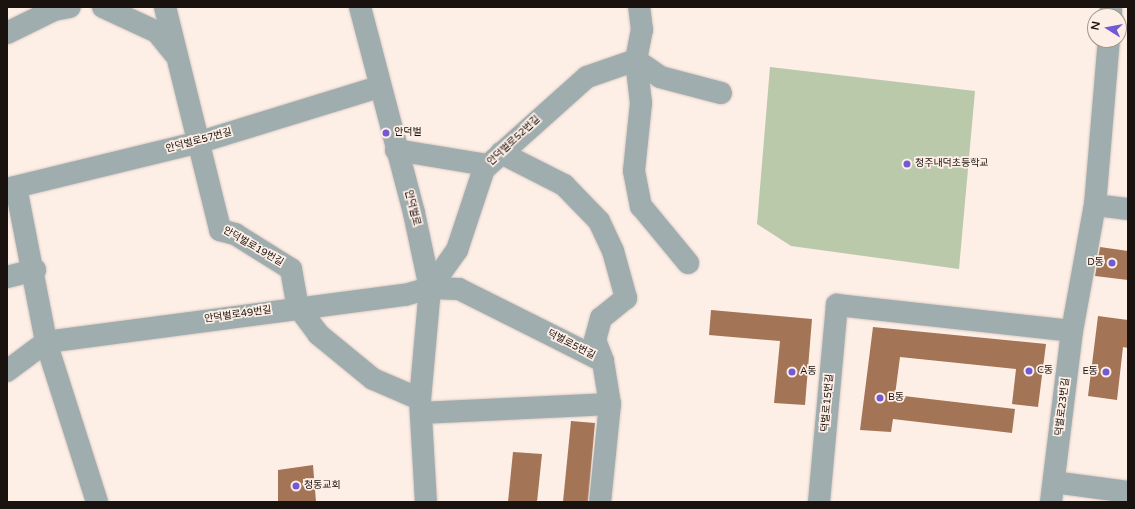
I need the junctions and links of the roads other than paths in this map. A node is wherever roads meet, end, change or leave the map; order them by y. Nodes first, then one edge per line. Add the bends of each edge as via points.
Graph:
1 (70, 7) edge
2 (103, 7) edge
3 (165, 7) edge
4 (360, 7) edge
5 (639, 7) edge
6 (7, 33) edge
7 (1108, 48) edge
8 (178, 58) junction
9 (636, 60) junction
10 (379, 87) junction
11 (721, 93) dead end
12 (200, 142) junction
13 (396, 150) junction
14 (495, 159) junction
15 (12, 188) edge
16 (1095, 205) junction
17 (1128, 209) edge
18 (688, 262) dead end
19 (35, 270) junction
20 (7, 277) edge
21 (430, 288) junction
22 (298, 307) junction
23 (1072, 331) junction
24 (46, 342) junction
25 (603, 361) junction
26 (7, 371) edge
27 (610, 404) junction
28 (420, 406) junction
29 (1053, 492) edge
30 (1128, 492) edge
31 (97, 502) edge
32 (426, 502) edge
33 (600, 502) edge
34 (819, 502) edge

1 - 6 street via 54,10
2 - 8 street via 157,32
3 - 8 street, 안덕벌로19번길
4 - 10 street, 안덕벌로
5 - 9 street via 642,30
7 - 16 street, 덕벌로23번길
8 - 12 street, 안덕벌로19번길
9 - 11 street via 660,77
9 - 14 street, 안덕벌로52번길 via 587,76
9 - 18 street via 641,103 634,171 641,206
10 - 12 street, 안덕벌로57번길
10 - 13 street, 안덕벌로
12 - 15 street, 안덕벌로57번길
12 - 22 street, 안덕벌로19번길 via 220,230 236,234 291,269
13 - 14 street
13 - 21 street, 안덕벌로 via 414,213
14 - 21 street, 안덕벌로52번길 via 484,169 457,250
14 - 25 street via 564,185 599,221 613,251 626,298 601,318 595,340
15 - 19 street, 안덕벌로57번길
16 - 17 street
16 - 23 street, 덕벌로23번길
19 - 20 street
19 - 24 street, 안덕벌로57번길
21 - 22 street, 안덕벌로49번길 via 405,295
21 - 25 street, 덕벌로5번길 via 459,289
21 - 28 street, 안덕벌로
22 - 24 street, 안덕벌로49번길
22 - 28 street, 안덕벌로19번길 via 318,334 379,381
23 - 29 street, 덕벌로23번길
23 - 34 street, 덕벌로15번길 via 837,305
24 - 26 street
24 - 31 street, 안덕벌로57번길
25 - 27 street, 덕벌로5번길
27 - 28 street
27 - 33 street, 덕벌로5번길
28 - 32 street, 안덕벌로
29 - 30 street, 덕벌로23번길

